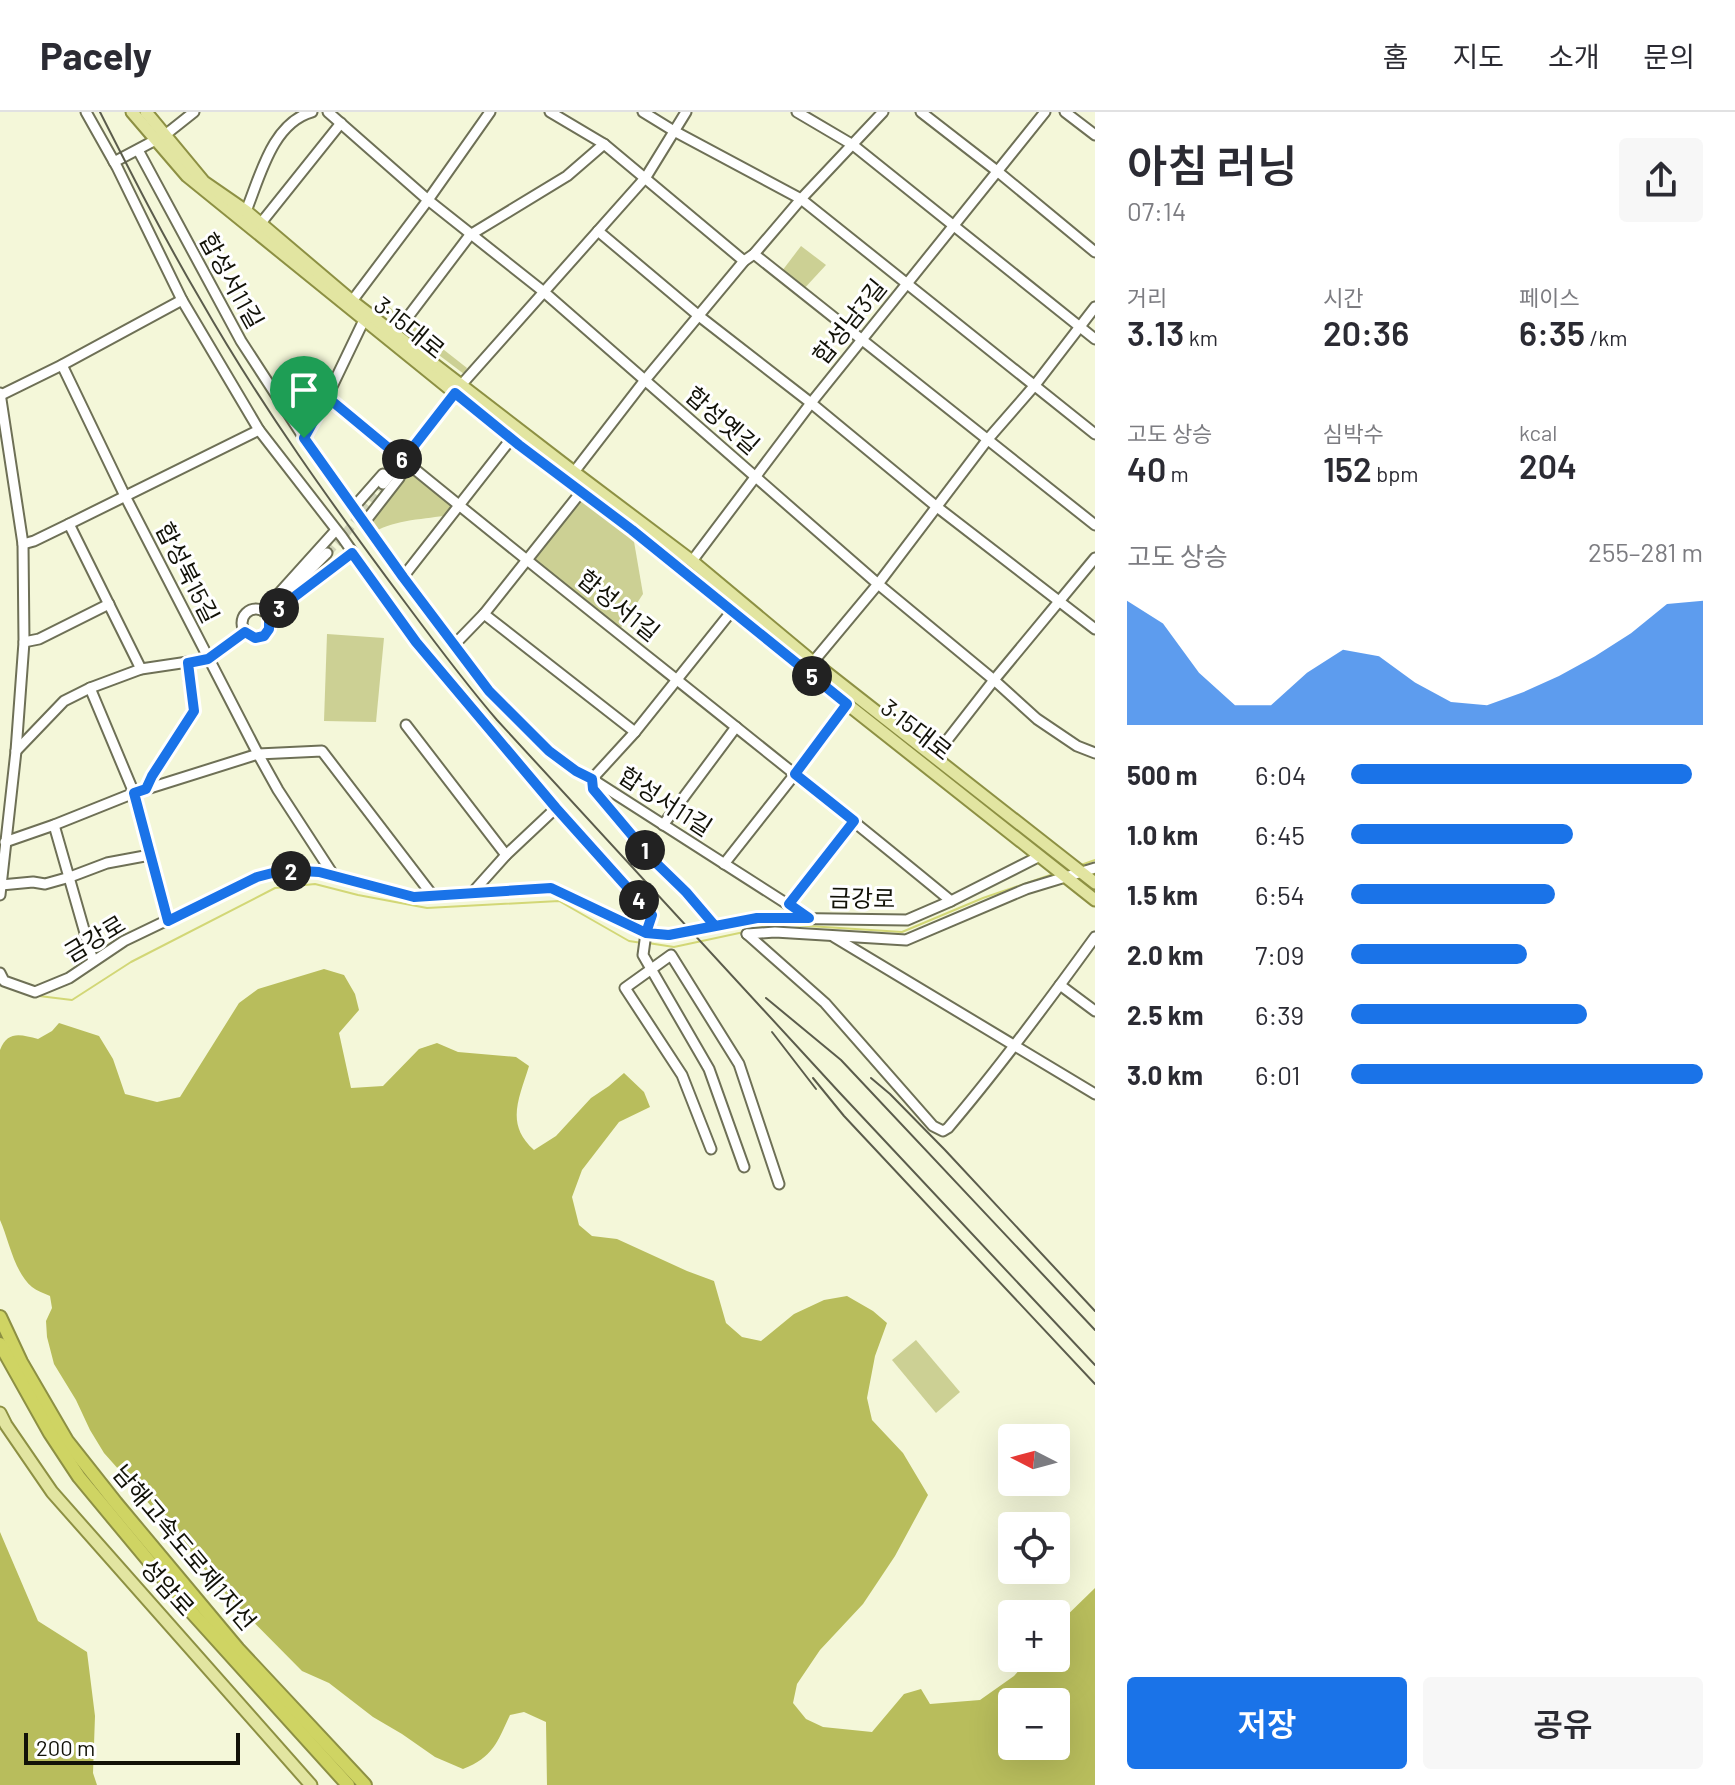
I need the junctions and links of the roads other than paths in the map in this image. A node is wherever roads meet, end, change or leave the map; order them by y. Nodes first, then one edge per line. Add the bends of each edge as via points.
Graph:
1 (86, 112) edge
2 (132, 112) edge
3 (146, 112) edge
4 (194, 112) edge
5 (312, 112) edge
6 (328, 112) edge
7 (490, 112) edge
8 (550, 112) edge
9 (643, 112) edge
10 (686, 112) edge
11 (797, 112) edge
12 (883, 112) edge
13 (921, 112) edge
14 (1045, 112) edge
15 (1065, 112) edge
16 (341, 123) junction
17 (674, 131) junction
18 (1095, 135) edge
19 (160, 138) junction
20 (604, 144) junction
21 (853, 145) junction
22 (138, 150) junction
23 (114, 162) junction
24 (997, 171) junction
25 (646, 177) junction
26 (801, 199) junction
27 (428, 200) junction
28 (246, 211) junction
29 (261, 223) junction
30 (953, 226) junction
31 (598, 231) junction
32 (470, 235) junction
33 (1095, 252) edge
34 (754, 254) junction
35 (744, 261) junction
36 (907, 283) junction
37 (544, 292) junction
38 (182, 300) junction
39 (352, 301) junction
40 (1095, 307) edge
41 (699, 316) junction
42 (364, 320) junction
43 (1080, 327) junction
44 (395, 334) junction
45 (1095, 339) edge
46 (861, 341) junction
47 (62, 365) junction
48 (645, 380) junction
49 (1035, 385) junction
50 (458, 389) junction
51 (0, 394) edge
52 (327, 397) junction
53 (811, 403) junction
54 (259, 430) junction
55 (1095, 434) edge
56 (304, 438) junction
57 (511, 439) junction
58 (988, 439) junction
59 (401, 461) junction
60 (574, 472) junction
61 (756, 477) junction
62 (383, 484) tunnel mouth
63 (581, 492) junction
64 (125, 496) junction
65 (460, 506) junction
66 (354, 507) junction
67 (937, 507) junction
68 (364, 523) junction
69 (69, 524) junction
70 (1095, 525) edge
71 (336, 530) junction
72 (23, 544) junction
73 (327, 553) tunnel mouth
74 (352, 553) junction
75 (1095, 558) edge
76 (528, 560) junction
77 (692, 561) junction
78 (403, 577) junction
79 (878, 584) junction
80 (1058, 600) junction
81 (109, 604) junction
82 (731, 612) junction
83 (266, 613) junction
84 (484, 614) junction
85 (1095, 629) edge
86 (245, 632) junction
87 (24, 642) junction
88 (454, 645) junction
89 (208, 659) junction
90 (813, 662) junction
91 (188, 663) junction
92 (141, 669) junction
93 (677, 679) junction
94 (994, 680) junction
95 (90, 688) junction
96 (847, 704) junction
97 (406, 725) dead end
98 (736, 727) junction
99 (635, 732) junction
100 (16, 751) junction
101 (1095, 753) edge
102 (258, 754) junction
103 (934, 757) junction
104 (795, 774) junction
105 (592, 779) junction
106 (146, 789) junction
107 (134, 793) junction
108 (556, 808) junction
109 (854, 821) junction
110 (54, 825) junction
111 (663, 825) junction
112 (5, 842) junction
113 (150, 855) junction
114 (506, 855) junction
115 (1043, 859) junction
116 (724, 864) junction
117 (1095, 868) edge
118 (1080, 871) junction
119 (334, 876) junction
120 (1066, 876) junction
121 (70, 877) junction
122 (1095, 883) edge
123 (1, 885) edge
124 (472, 893) junction
125 (0, 895) edge
126 (433, 896) junction
127 (1095, 900) edge
128 (951, 901) junction
129 (789, 904) junction
130 (809, 918) junction
131 (168, 921) junction
132 (715, 926) junction
133 (646, 934) junction
134 (831, 935) junction
135 (1095, 937) edge
136 (93, 961) junction
137 (651, 969) junction
138 (0, 973) edge
139 (1060, 985) junction
140 (1095, 1011) edge
141 (1014, 1045) junction
142 (1095, 1094) edge
143 (711, 1149) dead end
144 (744, 1167) dead end
145 (779, 1184) dead end
146 (0, 1317) edge
147 (0, 1344) edge
148 (0, 1413) edge
149 (311, 1785) edge
150 (348, 1785) edge
151 (365, 1785) edge

1 - 23 street
2 - 19 main road, 3·15대로
3 - 19 main road, 3·15대로
4 - 19 street
5 - 28 street via 275,142
6 - 16 street, 합성옛길
7 - 27 street
8 - 20 street
9 - 17 street
10 - 17 street
11 - 21 street
12 - 21 street
13 - 24 street
14 - 24 street, 합성남3길
15 - 18 street
16 - 27 street, 합성옛길
16 - 29 street
17 - 25 street
17 - 26 street
19 - 22 street
19 - 28 main road, 3·15대로 via 204,182
19 - 42 main road, 3·15대로 via 187,176
20 - 25 street
20 - 32 street via 567,176
21 - 26 street
21 - 30 street
22 - 23 street
22 - 56 street, 합성서11길 via 241,341
23 - 38 street
24 - 30 street, 합성남3길
24 - 33 street
25 - 31 street
25 - 35 street
26 - 34 street
26 - 36 street
27 - 32 street, 합성옛길
27 - 39 street
28 - 29 main road, 3·15대로
29 - 39 main road, 3·15대로
30 - 36 street, 합성남3길
30 - 43 street
31 - 37 street
31 - 41 street
32 - 37 street, 합성옛길
32 - 44 street
34 - 35 street
34 - 46 street
35 - 41 street
36 - 46 street, 합성남3길
36 - 49 street
37 - 48 street, 합성옛길
37 - 50 street
38 - 47 street
38 - 54 street
39 - 44 main road, 3·15대로
40 - 43 street
41 - 48 street
41 - 53 street
42 - 50 main road, 3·15대로
42 - 52 street
43 - 45 street
43 - 49 street
44 - 50 main road, 3·15대로
46 - 53 street, 합성남3길
46 - 58 street
47 - 51 street
47 - 64 street, 합성북15길
48 - 60 street
48 - 61 street, 합성옛길
49 - 55 street
49 - 58 street
50 - 57 main road, 3·15대로
50 - 59 street
50 - 60 main road, 3·15대로
51 - 72 street
52 - 56 street
52 - 59 street, 합성서1길
53 - 61 street, 합성남3길
53 - 67 street
54 - 64 street
54 - 71 street
56 - 66 street, 합성서11길
57 - 63 main road, 3·15대로
57 - 65 street
58 - 67 street
58 - 70 street
59 - 62 street
59 - 65 street, 합성서1길
59 - 66 street
59 - 68 street via 399,478
60 - 77 main road, 3·15대로
61 - 77 street, 합성남3길
61 - 79 street, 합성옛길
63 - 76 street
63 - 82 main road, 3·15대로
64 - 69 street
64 - 89 street, 합성북15길
65 - 76 street, 합성서1길
65 - 78 street
66 - 68 street, 합성서11길
67 - 79 street
67 - 80 street
68 - 78 street, 합성서11길
69 - 72 street
69 - 81 street
71 - 74 street
71 - 83 street
72 - 87 street
73 - 83 street
74 - 83 street
74 - 108 street via 416,642
75 - 80 street
76 - 84 street
76 - 93 street, 합성서1길
77 - 90 main road, 3·15대로
78 - 88 street, 합성서11길
79 - 90 street
79 - 94 street, 합성옛길
80 - 85 street
80 - 94 street
81 - 87 street
81 - 92 street
82 - 93 street
82 - 96 main road, 3·15대로
83 - 86 street via 252,610 244,616
83 - 86 street via 269,629 264,636
84 - 88 street
84 - 99 street
86 - 89 street
87 - 100 street
88 - 105 street, 합성서11길 via 489,691 549,751
89 - 91 street
89 - 102 street, 합성북15길
90 - 103 main road, 3·15대로
91 - 92 street
91 - 106 street via 194,711
92 - 95 street
93 - 98 street, 합성서1길
93 - 99 street
94 - 101 street, 합성옛길 via 1037,719
94 - 103 street
95 - 100 street via 64,701
95 - 107 street
96 - 104 street
96 - 115 main road, 3·15대로
97 - 114 street
98 - 104 street, 합성서1길
98 - 111 street
99 - 105 street
100 - 112 street
102 - 106 street
102 - 119 street, 합성북15길
102 - 126 street via 322,751
103 - 118 main road, 3·15대로
104 - 109 street, 합성서1길
104 - 116 street
105 - 111 street, 합성서11길
105 - 132 street via 593,789
106 - 107 street
107 - 110 street
107 - 113 street
108 - 114 street
108 - 133 street via 652,915
109 - 128 street, 합성서1길
109 - 129 street
110 - 112 street
110 - 121 street
111 - 116 street, 합성서11길
112 - 123 street
113 - 121 street
113 - 131 street
114 - 124 street
115 - 120 main road, 3·15대로
115 - 128 street, 금강로
116 - 129 street, 합성서11길
117 - 118 street
118 - 120 street
118 - 122 main road
119 - 126 street, 금강로 via 414,897
119 - 131 street, 금강로 via 284,870 257,877
120 - 127 main road
120 - 134 street via 906,940
121 - 123 street via 45,884
121 - 136 street
123 - 125 street
124 - 126 street, 금강로
124 - 133 street, 금강로 via 551,888
128 - 130 street, 금강로 via 907,920
129 - 130 street, 합성서11길
130 - 132 street, 금강로 via 757,918
131 - 136 street, 금강로
132 - 133 street, 금강로
133 - 137 street via 643,955
134 - 141 street
134 - 141 street via 747,934 825,1003 933,1126 948,1128
135 - 139 street
136 - 138 street, 금강로 via 35,992 4,981
137 - 143 street via 625,988 682,1075
137 - 144 street via 709,1069
137 - 145 street via 671,955 739,1064
139 - 140 street
139 - 141 street
141 - 142 street
146 - 151 highway, 남해고속도로제1지선 via 67,1441 238,1649
147 - 150 highway, 남해고속도로제1지선 via 79,1477 187,1607
148 - 149 main road, 성암로 via 52,1492

